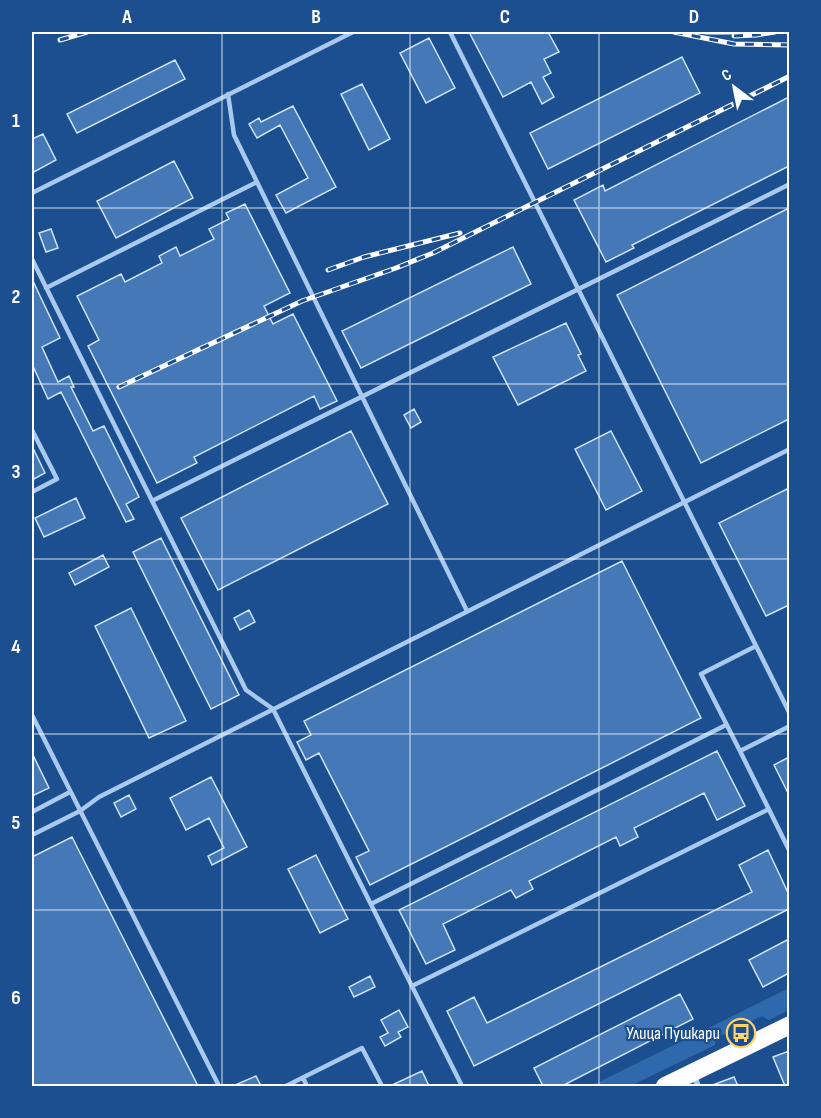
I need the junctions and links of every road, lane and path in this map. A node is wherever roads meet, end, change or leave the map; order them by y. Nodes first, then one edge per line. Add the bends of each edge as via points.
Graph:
1 (353, 32) edge
2 (450, 32) edge
3 (228, 94) junction
4 (257, 182) junction
5 (789, 184) edge
6 (32, 193) edge
7 (32, 259) edge
8 (46, 288) junction
9 (578, 290) junction
10 (363, 397) junction
11 (32, 430) edge
12 (789, 448) edge
13 (32, 492) edge
14 (152, 501) junction
15 (684, 502) junction
16 (467, 611) junction
17 (756, 646) junction
18 (273, 709) junction
19 (789, 714) edge
20 (32, 715) edge
21 (726, 725) junction
22 (789, 726) edge
23 (740, 751) junction
24 (70, 792) junction
25 (769, 809) junction
26 (32, 812) edge
27 (80, 812) junction
28 (32, 835) edge
29 (789, 852) edge
30 (371, 904) junction
31 (412, 986) junction
32 (789, 1026) edge
33 (303, 1078) junction
34 (696, 1080) edge
35 (219, 1086) edge
36 (286, 1086) edge
37 (307, 1086) edge
38 (382, 1086) edge
39 (462, 1086) edge
40 (665, 1086) edge

1 - 3 lane
2 - 9 lane
3 - 4 lane via 234,135
3 - 6 lane
4 - 8 lane
4 - 10 lane
5 - 9 lane
7 - 8 lane
8 - 14 lane
9 - 10 lane
9 - 15 lane
10 - 14 lane
10 - 16 lane
11 - 13 lane via 57,479
12 - 15 lane
14 - 18 lane via 246,690
15 - 16 lane
15 - 17 lane
16 - 18 lane
17 - 19 lane
17 - 21 lane via 700,674
18 - 27 lane via 99,797
18 - 30 lane
20 - 24 lane
21 - 23 lane
21 - 30 lane
22 - 23 lane
23 - 25 lane
24 - 26 lane
24 - 27 lane
25 - 29 lane
25 - 31 lane
27 - 28 lane
27 - 35 lane
30 - 31 lane
31 - 39 lane
32 - 34 highway
33 - 36 lane
33 - 37 lane
33 - 38 lane via 362,1048
34 - 40 highway

